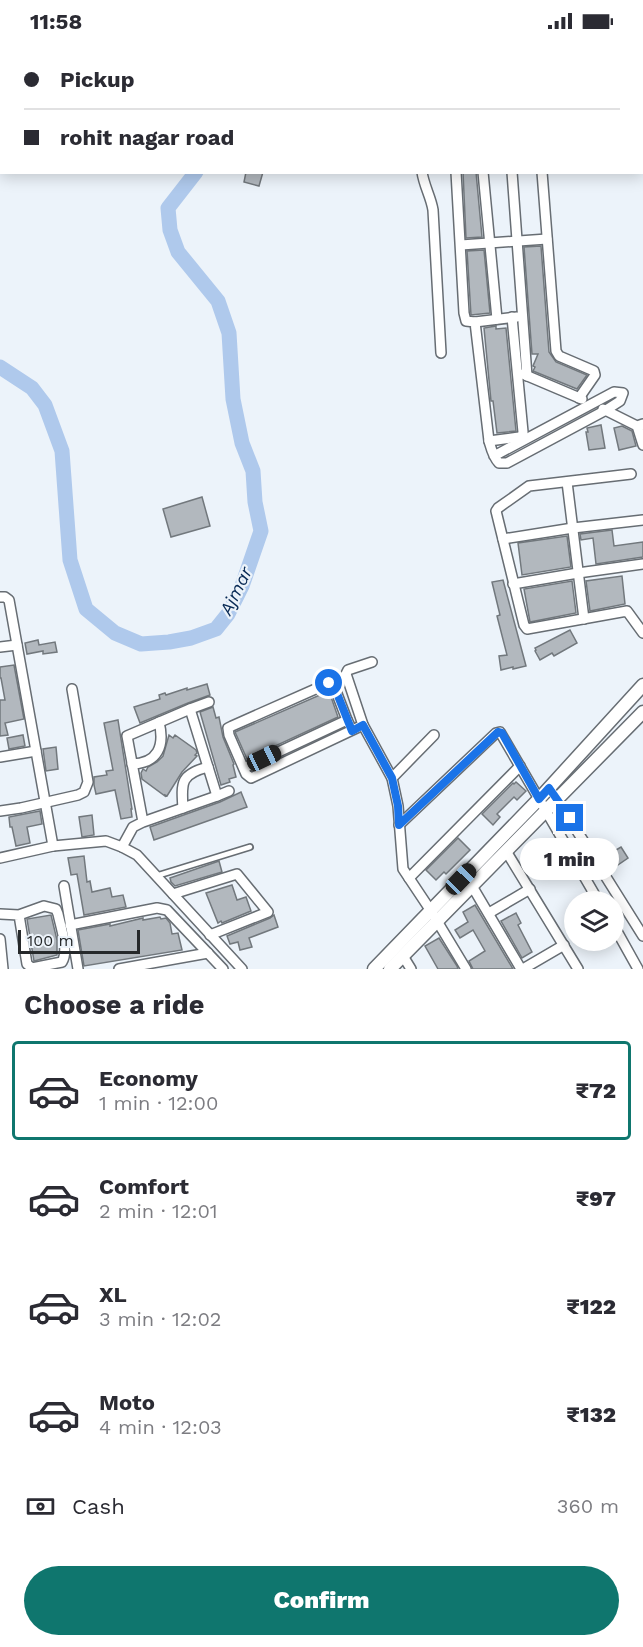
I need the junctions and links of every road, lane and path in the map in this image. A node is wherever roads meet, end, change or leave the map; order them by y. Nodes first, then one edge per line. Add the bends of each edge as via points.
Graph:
1 (422, 174) edge
2 (456, 174) edge
3 (483, 174) edge
4 (512, 174) edge
5 (542, 174) edge
6 (547, 238) junction
7 (517, 241) junction
8 (490, 242) junction
9 (461, 245) junction
10 (517, 317) junction
11 (497, 320) junction
12 (475, 322) junction
13 (441, 353) dead end
14 (523, 374) junction
15 (579, 398) junction
16 (593, 404) junction
17 (606, 410) junction
18 (641, 425) edge
19 (525, 440) junction
20 (489, 441) junction
21 (643, 445) edge
22 (531, 450) junction
23 (494, 456) junction
24 (631, 474) dead end
25 (567, 482) junction
26 (643, 519) edge
27 (573, 528) junction
28 (503, 539) junction
29 (643, 564) edge
30 (578, 573) junction
31 (513, 584) junction
32 (0, 597) edge
33 (584, 619) junction
34 (643, 633) edge
35 (17, 645) junction
36 (0, 647) edge
37 (372, 662) dead end
38 (344, 682) dead end
39 (643, 685) edge
40 (334, 687) junction
41 (72, 689) dead end
42 (209, 702) dead end
43 (190, 709) junction
44 (643, 712) edge
45 (347, 720) junction
46 (159, 722) junction
47 (363, 725) junction
48 (352, 731) junction
49 (434, 735) dead end
50 (36, 751) junction
51 (0, 757) edge
52 (132, 764) junction
53 (520, 766) junction
54 (208, 767) junction
55 (244, 768) junction
56 (392, 778) junction
57 (549, 788) junction
58 (230, 791) dead end
59 (217, 796) junction
60 (539, 799) junction
61 (557, 799) junction
62 (45, 802) junction
63 (183, 808) junction
64 (546, 810) junction
65 (0, 811) edge
66 (142, 822) junction
67 (399, 825) junction
68 (53, 846) junction
69 (122, 846) junction
70 (250, 847) dead end
71 (506, 851) junction
72 (0, 858) edge
73 (156, 876) junction
74 (409, 878) junction
75 (64, 886) dead end
76 (472, 886) junction
77 (530, 889) junction
78 (593, 891) edge
79 (173, 894) junction
80 (489, 913) junction
81 (0, 914) edge
82 (19, 915) junction
83 (434, 916) junction
84 (70, 925) junction
85 (210, 934) junction
86 (643, 936) edge
87 (0, 939) edge
88 (564, 945) joint
89 (624, 946) edge
90 (568, 951) edge
91 (208, 953) junction
92 (403, 956) junction
93 (634, 967) edge
94 (3, 969) edge
95 (78, 969) edge
96 (119, 969) edge
97 (223, 969) edge
98 (242, 969) edge
99 (374, 969) edge
100 (390, 969) edge
101 (411, 969) edge
102 (466, 969) edge
103 (522, 969) edge
104 (578, 969) edge

1 - 13 street via 433,210
2 - 9 street
3 - 8 street
4 - 7 street
5 - 6 street
6 - 7 street
6 - 15 street via 556,351 595,375
7 - 8 street
7 - 10 street
8 - 9 street
8 - 11 street
9 - 12 street via 464,313 466,321
10 - 11 street
10 - 14 street
11 - 12 street
12 - 20 street
14 - 15 street
14 - 20 street via 523,435
15 - 16 street
16 - 17 street
16 - 17 street via 614,392 623,393 620,402
16 - 19 street
17 - 18 street
17 - 22 street
18 - 21 street
19 - 22 street
19 - 23 street
20 - 23 street
22 - 23 street via 503,464
24 - 25 street
25 - 27 street
25 - 28 street via 529,486 498,508
26 - 27 street
27 - 28 street
27 - 30 street
28 - 31 street
29 - 30 street
30 - 31 street
30 - 33 street
31 - 33 street via 527,629
32 - 35 street via 9,600
33 - 34 street via 627,611
35 - 36 street
35 - 50 street
37 - 47 street via 346,674
38 - 40 street
39 - 57 street
40 - 45 street
40 - 55 street via 329,683 228,728
41 - 62 street via 88,782 78,795
42 - 43 street
43 - 46 street
43 - 54 street
44 - 61 street
45 - 48 street
45 - 55 street
46 - 52 street via 160,748 149,761
46 - 52 street via 127,736
47 - 48 street
47 - 56 street
48 - 55 street via 251,778
49 - 56 street
50 - 51 street
50 - 62 street
52 - 66 street
53 - 60 street
53 - 67 street via 502,733 496,733
53 - 74 street
54 - 59 street
54 - 63 street via 193,771 186,778 182,786
56 - 67 street
57 - 60 street
57 - 61 street
58 - 59 street
59 - 63 street
60 - 64 street
60 - 83 street
61 - 64 street
61 - 86 street
62 - 65 street
62 - 68 street
63 - 66 street
64 - 71 street
64 - 78 street
66 - 69 street via 133,827
67 - 74 street via 403,869
68 - 69 street via 106,841
68 - 72 street
69 - 73 street via 137,855
70 - 73 lane
71 - 76 street
71 - 77 street
73 - 79 street
74 - 83 street
75 - 84 street
76 - 80 street
76 - 83 street
77 - 80 street
77 - 88 street
79 - 85 street
79 - 85 street via 237,874 268,912
80 - 103 street
81 - 82 street
82 - 82 street via 44,906 56,909 65,950 62,963 32,968 27,964
83 - 92 street
83 - 99 street
83 - 102 street
84 - 91 street via 157,908 167,910
84 - 95 street
85 - 98 street
87 - 94 street
88 - 103 street
89 - 93 street
90 - 104 street
91 - 96 street
91 - 97 street
92 - 100 street
92 - 101 street

